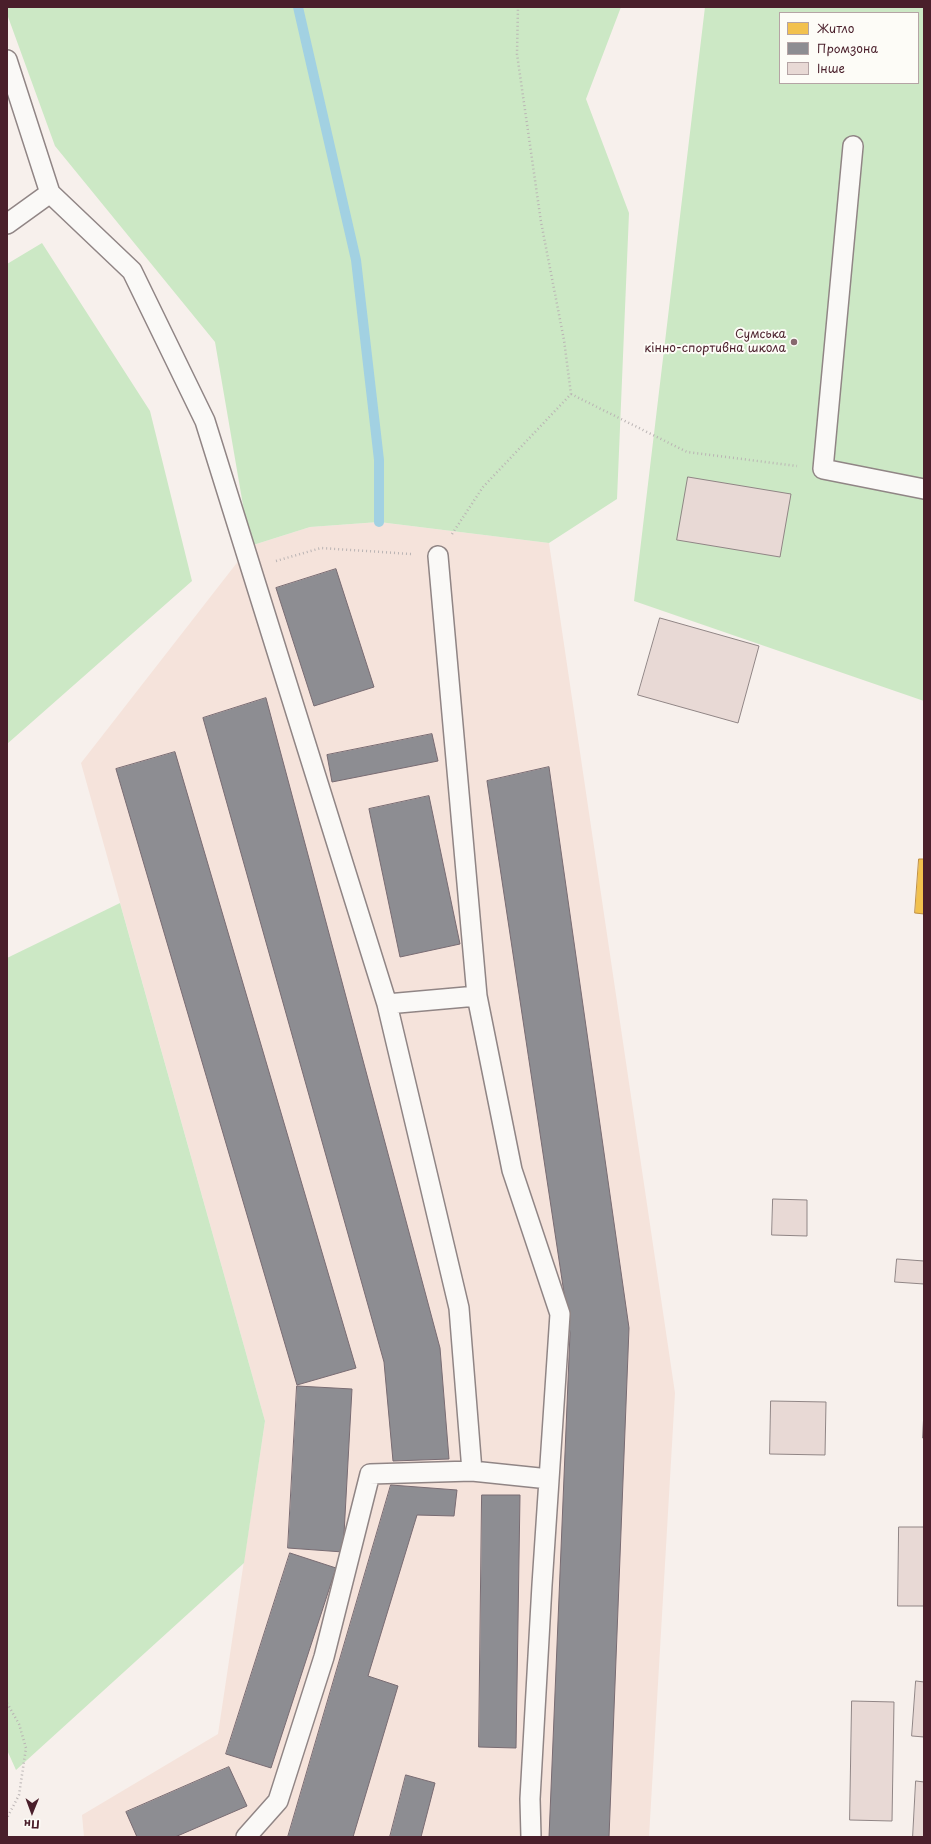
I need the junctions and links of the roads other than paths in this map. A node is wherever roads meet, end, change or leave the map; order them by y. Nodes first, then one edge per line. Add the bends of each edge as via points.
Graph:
1 (7, 60) edge
2 (853, 146) dead end
3 (50, 193) junction
4 (7, 224) edge
5 (924, 489) edge
6 (438, 556) road end
7 (477, 996) junction
8 (387, 1004) junction
9 (472, 1471) junction
10 (549, 1479) junction
11 (246, 1837) edge
12 (531, 1837) edge

1 - 3 lane
2 - 5 lane via 823,469
3 - 4 lane
3 - 8 lane via 132,271 205,421
6 - 7 lane
7 - 8 lane
7 - 10 lane via 512,1170 560,1314
8 - 9 lane via 459,1308
9 - 10 lane
9 - 11 lane via 370,1474 324,1657 278,1801
10 - 12 lane via 530,1798

